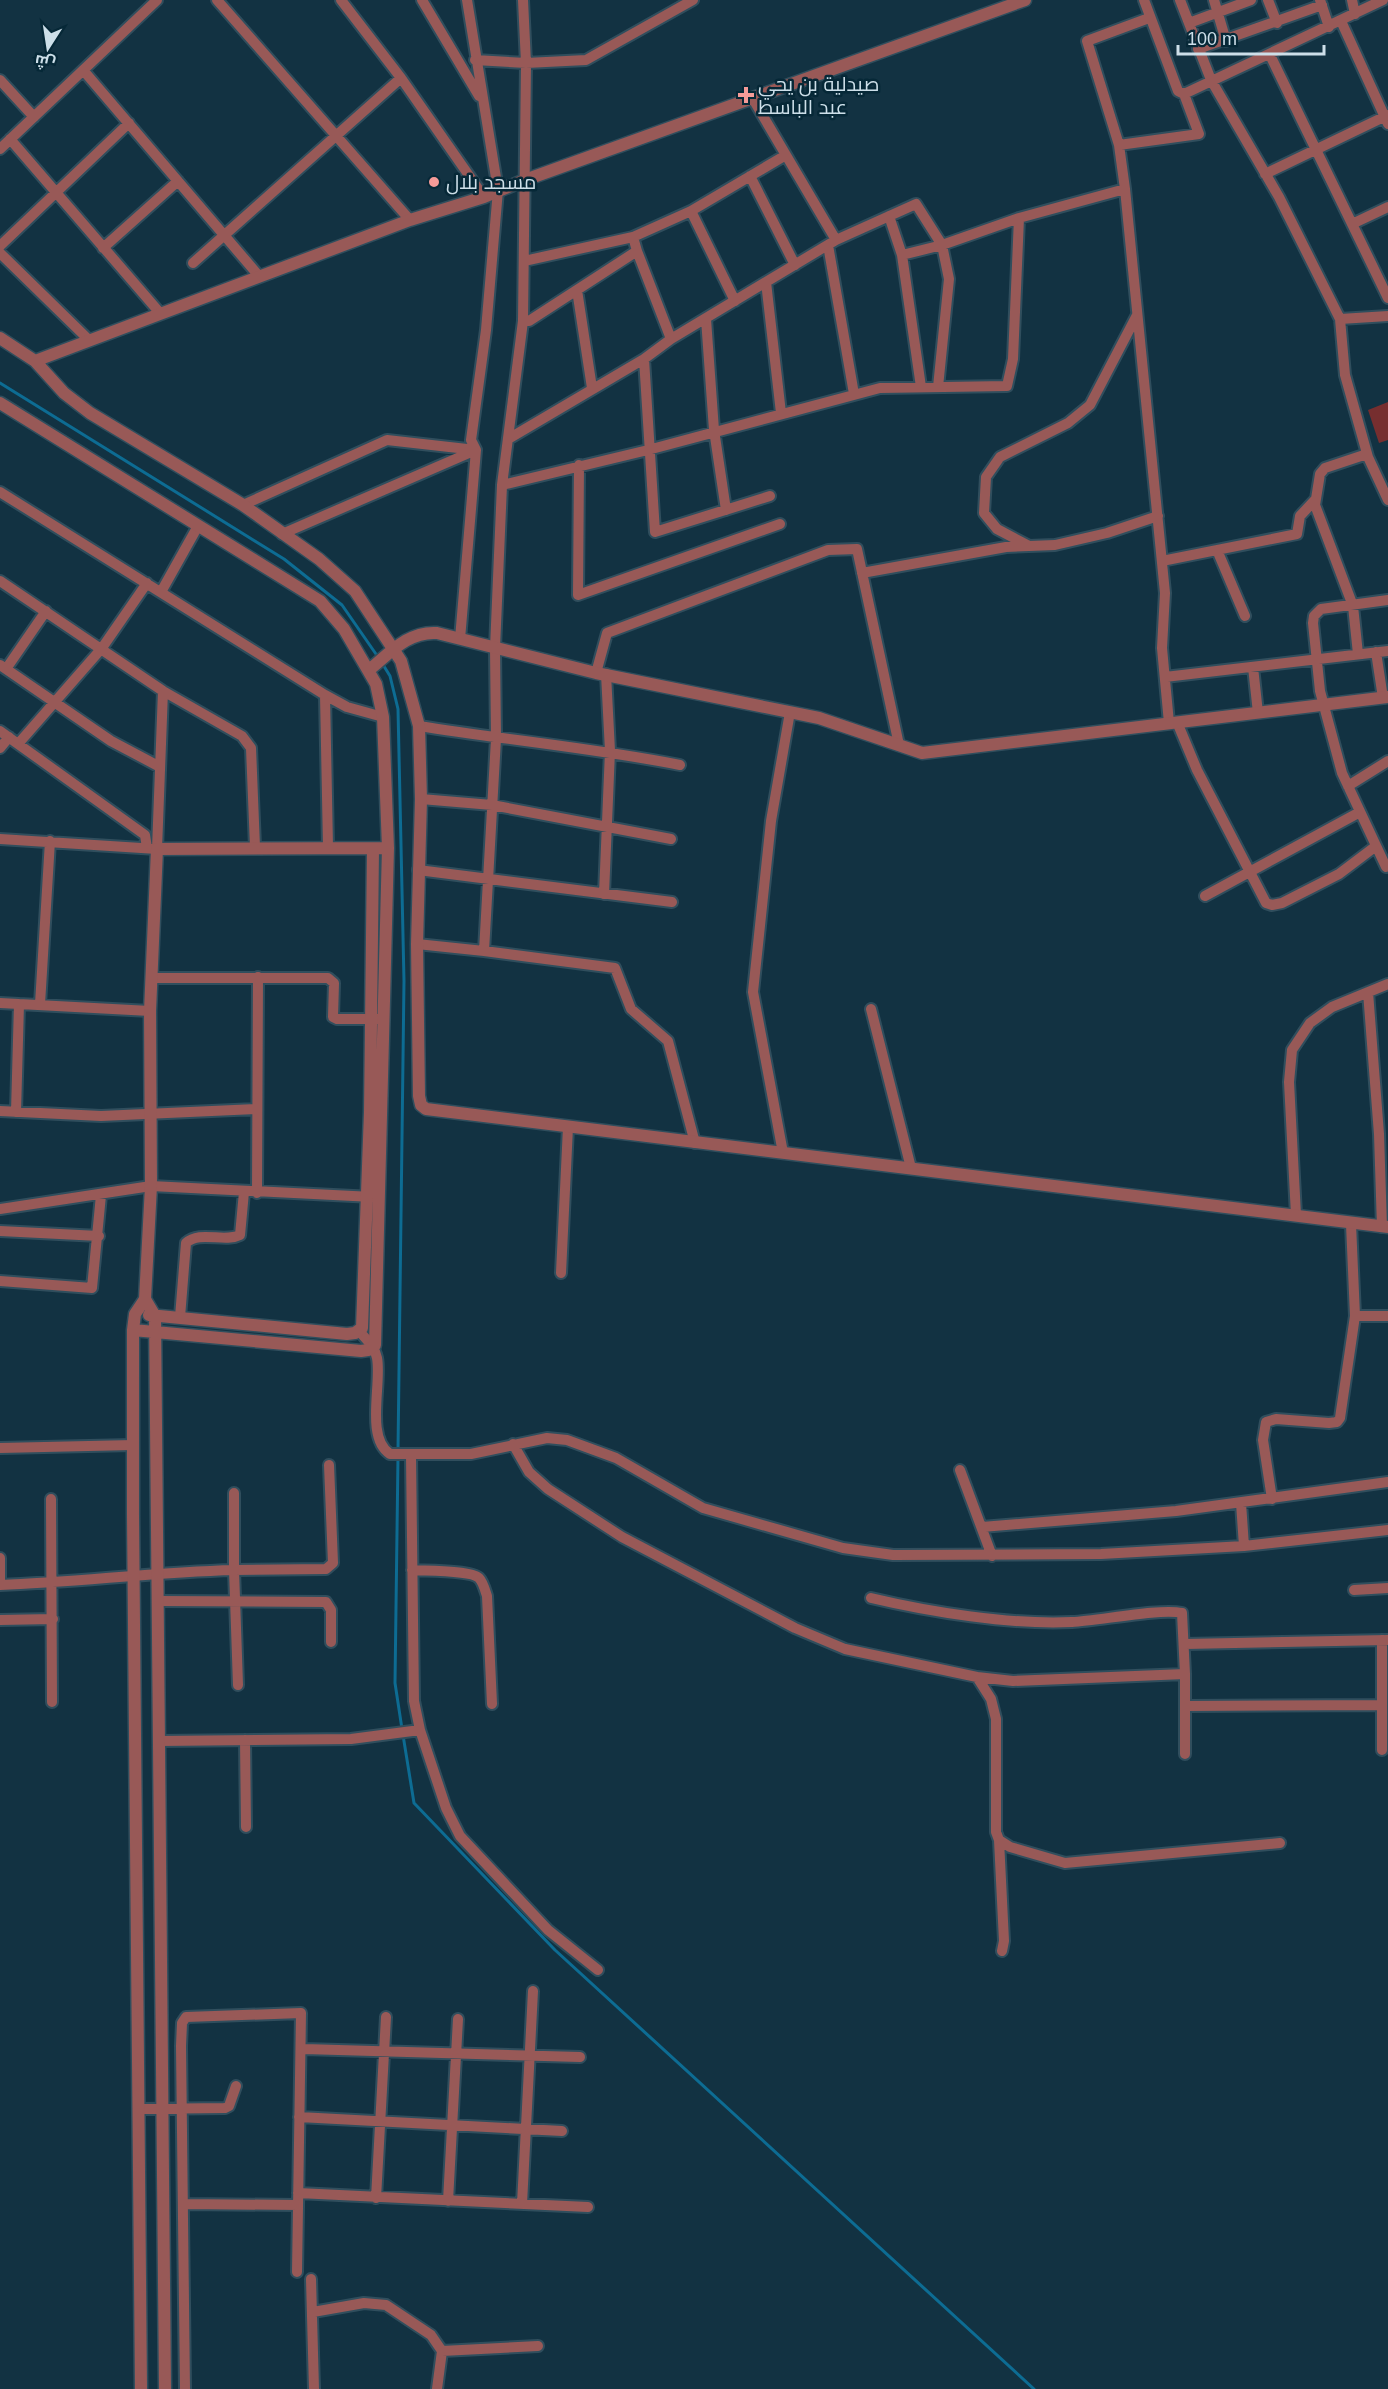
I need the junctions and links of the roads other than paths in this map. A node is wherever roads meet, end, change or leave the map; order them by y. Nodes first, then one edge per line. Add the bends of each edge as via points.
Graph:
1 (157, 0) edge
2 (217, 0) edge
3 (341, 0) edge
4 (422, 0) edge
5 (467, 0) edge
6 (523, 0) edge
7 (693, 0) edge
8 (1025, 0) edge
9 (1144, 0) edge
10 (1180, 0) edge
11 (1214, 0) edge
12 (1251, 0) edge
13 (1268, 0) edge
14 (1352, 0) edge
15 (1383, 0) edge
16 (1321, 3) edge
17 (1218, 11) junction
18 (1355, 14) junction
19 (1149, 18) junction
20 (1341, 21) junction
21 (1189, 23) junction
22 (1277, 23) junction
23 (1329, 27) junction
24 (1226, 41) junction
25 (1198, 49) junction
26 (1270, 55) junction
27 (475, 60) junction
28 (526, 63) junction
29 (83, 70) junction
30 (401, 78) junction
31 (0, 80) edge
32 (1212, 80) junction
33 (1184, 94) junction
34 (753, 99) junction
35 (484, 104) junction
36 (34, 117) junction
37 (1387, 119) edge
38 (129, 123) junction
39 (335, 135) junction
40 (10, 139) junction
41 (1119, 146) junction
42 (0, 149) edge
43 (1316, 150) junction
44 (786, 155) junction
45 (1265, 174) junction
46 (750, 176) junction
47 (525, 180) junction
48 (178, 181) junction
49 (1125, 189) junction
50 (498, 190) junction
51 (56, 193) junction
52 (484, 197) junction
53 (1388, 207) edge
54 (691, 211) junction
55 (890, 216) junction
56 (1019, 218) junction
57 (410, 220) junction
58 (1352, 225) junction
59 (226, 237) junction
60 (633, 237) junction
61 (832, 242) junction
62 (942, 245) junction
63 (0, 246) edge
64 (103, 248) junction
65 (637, 251) junction
66 (0, 253) edge
67 (902, 255) junction
68 (524, 261) junction
69 (193, 263) dead end
70 (795, 265) junction
71 (259, 276) junction
72 (766, 282) junction
73 (577, 290) junction
74 (1388, 298) edge
75 (735, 301) junction
76 (160, 313) junction
77 (1138, 314) junction
78 (1388, 316) edge
79 (706, 319) junction
80 (1340, 319) junction
81 (523, 321) junction
82 (0, 338) edge
83 (671, 339) junction
84 (89, 340) junction
85 (644, 359) junction
86 (35, 361) junction
87 (921, 387) junction
88 (938, 387) junction
89 (592, 388) junction
90 (854, 394) junction
91 (0, 403) edge
92 (780, 413) junction
93 (714, 430) junction
94 (510, 438) junction
95 (476, 450) junction
96 (648, 450) junction
97 (1367, 454) junction
98 (579, 465) junction
99 (502, 485) junction
100 (0, 492) edge
101 (770, 495) dead end
102 (1315, 500) junction
103 (1388, 501) edge
104 (243, 505) junction
105 (726, 510) junction
106 (1158, 516) junction
107 (780, 524) dead end
108 (198, 526) junction
109 (282, 534) junction
110 (1029, 546) junction
111 (1217, 550) junction
112 (1162, 561) junction
113 (862, 573) junction
114 (0, 581) edge
115 (147, 583) junction
116 (161, 592) junction
117 (1388, 600) edge
118 (1353, 606) junction
119 (46, 611) junction
120 (1245, 616) dead end
121 (460, 639) junction
122 (102, 648) junction
123 (495, 648) junction
124 (394, 650) junction
125 (1388, 651) edge
126 (1376, 652) junction
127 (1358, 654) junction
128 (1317, 659) junction
129 (3, 667) edge
130 (1253, 667) junction
131 (369, 670) junction
132 (601, 674) junction
133 (1165, 677) junction
134 (163, 691) junction
135 (325, 694) junction
136 (1385, 697) edge
137 (56, 704) junction
138 (1325, 705) junction
139 (790, 712) junction
140 (1258, 713) junction
141 (383, 717) junction
142 (1173, 723) junction
143 (419, 726) junction
144 (9, 737) edge
145 (496, 739) junction
146 (899, 745) junction
147 (0, 748) edge
148 (610, 751) junction
149 (1388, 761) edge
150 (680, 765) dead end
151 (160, 767) junction
152 (1348, 786) junction
153 (420, 799) junction
154 (492, 805) junction
155 (1360, 812) junction
156 (609, 829) junction
157 (0, 839) edge
158 (671, 839) dead end
159 (50, 842) junction
160 (1376, 846) junction
161 (328, 847) junction
162 (152, 848) junction
163 (255, 848) junction
164 (388, 848) junction
165 (373, 849) junction
166 (1386, 867) dead end
167 (418, 870) junction
168 (1250, 873) junction
169 (490, 878) junction
170 (604, 894) junction
171 (1205, 896) dead end
172 (672, 902) dead end
173 (417, 944) junction
174 (484, 951) junction
175 (258, 977) junction
176 (151, 978) junction
177 (1388, 984) edge
178 (1368, 992) junction
179 (0, 1003) edge
180 (19, 1004) junction
181 (40, 1004) junction
182 (871, 1009) dead end
183 (150, 1011) junction
184 (384, 1018) junction
185 (371, 1019) junction
186 (256, 1109) junction
187 (0, 1111) edge
188 (16, 1112) junction
189 (150, 1114) junction
190 (568, 1127) junction
191 (695, 1143) junction
192 (783, 1153) junction
193 (911, 1168) junction
194 (151, 1186) junction
195 (244, 1192) junction
196 (257, 1193) junction
197 (101, 1195) junction
198 (367, 1197) junction
199 (380, 1197) junction
200 (0, 1209) edge
201 (1296, 1215) junction
202 (1351, 1224) junction
203 (1385, 1227) edge
204 (0, 1231) edge
205 (99, 1236) junction
206 (561, 1273) dead end
207 (0, 1281) edge
208 (145, 1299) junction
209 (135, 1314) junction
210 (155, 1316) junction
211 (1355, 1316) junction
212 (1388, 1316) edge
213 (180, 1317) junction
214 (134, 1330) junction
215 (359, 1331) junction
216 (155, 1332) junction
217 (373, 1348) junction
218 (513, 1444) junction
219 (133, 1445) junction
220 (0, 1448) edge
221 (402, 1455) junction
222 (330, 1465) dead end
223 (960, 1470) dead end
224 (1388, 1482) edge
225 (234, 1493) dead end
226 (51, 1499) dead end
227 (1272, 1499) junction
228 (1241, 1503) junction
229 (982, 1527) junction
230 (1388, 1530) edge
231 (1244, 1546) junction
232 (992, 1556) junction
233 (0, 1558) edge
234 (234, 1570) junction
235 (412, 1570) junction
236 (158, 1572) junction
237 (134, 1575) junction
238 (51, 1583) junction
239 (0, 1585) edge
240 (1388, 1588) edge
241 (1354, 1590) dead end
242 (871, 1598) dead end
243 (158, 1601) junction
244 (235, 1601) junction
245 (53, 1619) junction
246 (0, 1620) edge
247 (1385, 1640) edge
248 (331, 1642) dead end
249 (1185, 1644) junction
250 (1185, 1674) junction
251 (977, 1677) junction
252 (238, 1685) dead end
253 (52, 1702) dead end
254 (492, 1704) dead end
255 (1382, 1705) junction
256 (1185, 1706) junction
257 (420, 1730) junction
258 (245, 1740) junction
259 (159, 1741) junction
260 (1382, 1750) dead end
261 (1185, 1754) dead end
262 (246, 1827) dead end
263 (136, 1840) junction
264 (159, 1840) junction
265 (999, 1840) junction
266 (1280, 1843) dead end
267 (1002, 1951) dead end
268 (598, 1970) dead end
269 (533, 1991) dead end
270 (386, 2017) dead end
271 (458, 2019) dead end
272 (304, 2049) dead end
273 (384, 2050) junction
274 (456, 2052) junction
275 (530, 2055) junction
276 (580, 2057) dead end
277 (236, 2086) dead end
278 (139, 2109) junction
279 (161, 2109) junction
280 (182, 2109) junction
281 (299, 2117) junction
282 (380, 2122) junction
283 (452, 2126) junction
284 (526, 2130) junction
285 (562, 2131) dead end
286 (139, 2145) junction
287 (162, 2145) junction
288 (376, 2198) junction
289 (298, 2199) junction
290 (448, 2201) junction
291 (184, 2204) junction
292 (522, 2204) junction
293 (588, 2207) dead end
294 (297, 2272) dead end
295 (311, 2279) dead end
296 (314, 2312) junction
297 (538, 2346) dead end
298 (442, 2351) junction
299 (141, 2389) edge
300 (165, 2389) edge
301 (185, 2389) edge
302 (314, 2389) edge
303 (437, 2389) edge

1 - 29 street
2 - 39 street
3 - 30 street
4 - 35 street
5 - 27 street
6 - 28 street
7 - 28 street via 586,60
8 - 34 street
9 - 19 street
10 - 21 street
11 - 17 street
12 - 17 street
13 - 22 street
14 - 18 street
15 - 18 street
16 - 22 street
16 - 23 street
17 - 21 street
17 - 24 street
18 - 20 street
19 - 33 street via 1178,91
19 - 41 street via 1087,41
20 - 23 street
20 - 37 street
21 - 25 street
22 - 24 street
23 - 26 street
24 - 25 street
25 - 32 street
26 - 32 street
26 - 43 street
27 - 28 street
27 - 35 street
28 - 47 street
29 - 36 street
29 - 38 street
30 - 39 street
30 - 52 street
31 - 36 street
32 - 33 street
32 - 45 street
33 - 41 street via 1199,134
34 - 44 street
34 - 47 street
35 - 50 street
36 - 40 street
37 - 43 street
38 - 48 street
38 - 51 street
39 - 57 street
39 - 59 street
40 - 42 street
40 - 51 street
41 - 49 street
43 - 45 street
43 - 58 street
44 - 46 street
44 - 61 street
45 - 80 street
46 - 54 street
46 - 70 street
47 - 50 street
47 - 68 street
48 - 59 street
48 - 64 street
49 - 56 street
49 - 77 street
50 - 52 street
50 - 95 street via 486,330 471,440
51 - 63 street
51 - 64 street
52 - 57 street
53 - 58 street
54 - 60 street
54 - 75 street
55 - 61 street
55 - 62 street via 916,204
55 - 67 street
56 - 62 street
56 - 88 street via 1012,359 1007,386
57 - 71 street
58 - 74 street
59 - 69 street
59 - 71 street
60 - 65 street
60 - 68 street
61 - 70 street
61 - 90 street
62 - 67 street
62 - 88 street via 949,279
64 - 76 street
65 - 73 street
65 - 83 street
66 - 84 street
67 - 87 street
68 - 81 street
70 - 72 street
71 - 76 street
72 - 75 street
72 - 92 street
73 - 81 street
73 - 89 street
75 - 79 street
76 - 84 street
77 - 106 street
77 - 110 street via 1090,405 1068,423 1000,457 986,477 984,513 997,529
78 - 80 street
79 - 83 street
79 - 93 street
80 - 97 street via 1345,375
81 - 94 street
82 - 86 street
83 - 85 street
84 - 86 street
85 - 89 street
85 - 96 street
86 - 104 street via 64,393 90,413
87 - 88 street
87 - 90 street via 880,388
89 - 94 street
90 - 92 street
91 - 108 street
92 - 93 street
93 - 96 street
93 - 105 street
94 - 99 street
95 - 104 street via 387,440
95 - 109 street
95 - 121 street
96 - 98 street
96 - 105 street via 655,532
97 - 102 street via 1325,468
97 - 103 street
98 - 99 street
98 - 107 street via 578,595
99 - 123 street
100 - 115 street
101 - 105 street
102 - 111 street via 1300,516 1296,534
102 - 118 street via 1316,513
104 - 109 street
106 - 110 street via 1107,533 1055,545
106 - 112 street
108 - 116 street
108 - 131 street via 320,601 344,629
109 - 124 street via 355,591
110 - 113 street
111 - 112 street
111 - 120 street
112 - 133 street via 1165,592 1161,648
113 - 132 street via 857,549 828,550 684,602 607,633
113 - 146 street
114 - 119 street
115 - 116 street
115 - 122 street
116 - 135 street
117 - 118 street
118 - 127 street
118 - 128 street via 1321,609 1314,616
119 - 122 street
119 - 129 street
121 - 123 street
121 - 124 street via 426,632
122 - 134 street
122 - 137 street
123 - 132 street
123 - 145 street
124 - 131 street
124 - 143 street via 408,681
125 - 126 street
126 - 127 street
126 - 136 street
127 - 128 street
128 - 130 street
128 - 138 street
129 - 137 street
130 - 133 street
130 - 140 street
131 - 141 street
132 - 139 street
132 - 148 street
133 - 142 street
134 - 151 street
134 - 163 street via 249,742
135 - 141 street via 347,706
135 - 161 street
136 - 138 street
137 - 144 street
137 - 151 street via 111,741
138 - 140 street
138 - 152 street
139 - 146 street
139 - 192 street via 771,821 753,992
140 - 142 street
141 - 164 street
142 - 146 street via 922,753
142 - 168 street
143 - 145 street
143 - 153 street
144 - 147 street
144 - 162 street via 145,835
145 - 148 street
145 - 154 street
148 - 150 street
148 - 156 street
149 - 152 street
151 - 162 street
152 - 155 street
153 - 154 street
153 - 167 street
154 - 156 street
154 - 169 street
155 - 160 street
155 - 168 street
156 - 158 street
156 - 170 street
157 - 159 street
159 - 162 street
159 - 181 street
160 - 166 street
160 - 168 street via 1339,874 1272,905 1266,903
161 - 163 street
161 - 165 street
162 - 163 street
162 - 176 street
164 - 165 street
164 - 184 street
165 - 185 street
167 - 169 street
167 - 173 street
168 - 171 street
169 - 170 street
169 - 174 street
170 - 172 street
173 - 174 street
173 - 190 street via 421,1105 439,1112
174 - 191 street via 615,968 631,1009 668,1041
175 - 176 street
175 - 185 street via 328,978 333,983 333,1017
175 - 186 street
176 - 183 street
177 - 178 street
178 - 201 street via 1332,1007 1310,1023 1292,1050 1289,1082
178 - 203 street
179 - 180 street
180 - 181 street
180 - 188 street
181 - 183 street
182 - 193 street
183 - 189 street
184 - 185 street
184 - 199 street
185 - 198 street
186 - 189 street
186 - 196 street
187 - 188 street
188 - 189 street
189 - 194 street
190 - 191 street
190 - 206 street
191 - 192 street
192 - 193 street
193 - 201 street
194 - 195 street
194 - 197 street
194 - 208 street
195 - 196 street
195 - 213 street via 240,1235 192,1239 186,1243
196 - 198 street
197 - 200 street
197 - 205 street
198 - 199 street
198 - 215 street via 363,1323
199 - 217 street via 377,1334
201 - 202 street
202 - 203 street
202 - 211 street
204 - 205 street
205 - 207 street via 92,1288
208 - 209 street
208 - 210 street
209 - 210 street
209 - 214 street
210 - 213 street
210 - 216 street
211 - 212 street
211 - 227 street via 1337,1422 1266,1422 1263,1440
213 - 215 street via 347,1334
214 - 216 street
214 - 219 street
215 - 217 street
216 - 217 street via 361,1351
216 - 236 street
217 - 221 street via 378,1361 377,1428 384,1449
218 - 221 street via 471,1454
218 - 232 street via 547,1438 588,1446 703,1508 843,1548 919,1557
218 - 251 street via 529,1472 548,1489 622,1537 795,1628 845,1649
219 - 220 street
219 - 237 street
221 - 235 street
222 - 234 street via 333,1563 326,1569
223 - 229 street
224 - 227 street
225 - 234 street
226 - 238 street
227 - 228 street
228 - 229 street
228 - 231 street
229 - 232 street
230 - 231 street
231 - 232 street
233 - 239 street
234 - 236 street
234 - 244 street
235 - 254 street via 462,1573 481,1580 487,1596
235 - 257 street via 414,1701
236 - 237 street
236 - 243 street
237 - 238 street
237 - 263 street
238 - 239 street
238 - 245 street
240 - 241 street
242 - 249 street via 916,1609 1034,1622 1177,1612 1184,1618
243 - 244 street
243 - 259 street
244 - 248 street via 326,1602 331,1610
244 - 252 street
245 - 246 street
245 - 253 street
247 - 249 street
247 - 255 street
249 - 250 street
250 - 251 street via 1013,1681
250 - 256 street
251 - 265 street via 991,1699 996,1719
255 - 256 street
255 - 260 street
256 - 261 street
257 - 258 street via 351,1739
257 - 268 street via 446,1808 460,1836 548,1930
258 - 259 street
258 - 262 street
259 - 264 street
263 - 264 street
263 - 278 street
264 - 279 street
265 - 266 street via 1065,1863
265 - 267 street
269 - 275 street
270 - 273 street
271 - 274 street
272 - 273 street
273 - 274 street
273 - 282 street
274 - 275 street
274 - 283 street
275 - 276 street
275 - 284 street
277 - 280 street via 230,2106
278 - 279 street
278 - 286 street
279 - 280 street
279 - 287 street
280 - 281 street via 181,2028 186,2017 301,2013
280 - 291 street
281 - 282 street
281 - 289 street
282 - 283 street
282 - 288 street
283 - 284 street
283 - 290 street
284 - 285 street
284 - 292 street
286 - 287 street
286 - 299 street
287 - 300 street
288 - 289 street
288 - 290 street
289 - 291 street
289 - 294 street
290 - 292 street
291 - 301 street
292 - 293 street
295 - 296 street
296 - 298 street via 364,2303 386,2305 431,2335
296 - 302 street
297 - 298 street
298 - 303 street

